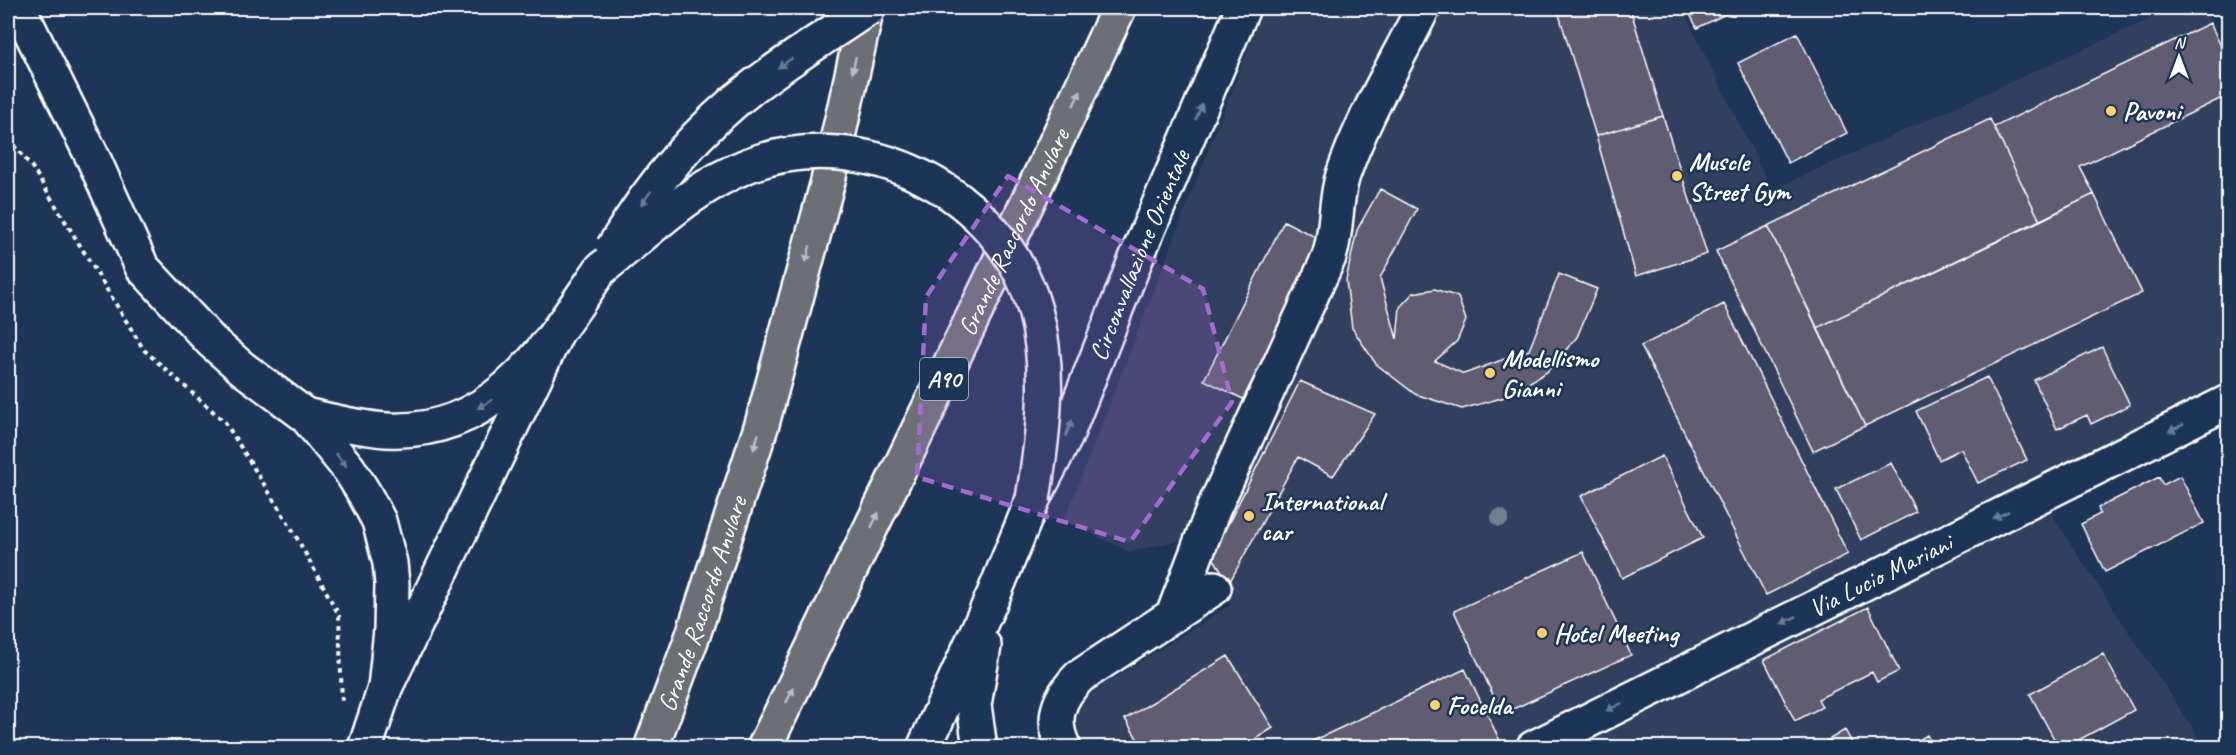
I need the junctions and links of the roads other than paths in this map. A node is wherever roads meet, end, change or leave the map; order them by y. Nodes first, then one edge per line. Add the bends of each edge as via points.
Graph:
1 (19, 8) edge
2 (868, 8) edge
3 (1119, 8) edge
4 (1243, 8) edge
5 (1423, 8) edge
6 (601, 269) junction
7 (556, 334) junction
8 (2229, 402) edge
9 (305, 415) junction
10 (1033, 499) junction
11 (1214, 588) dead end
12 (994, 594) junction
13 (1173, 615) junction
14 (386, 688) junction
15 (365, 747) edge
16 (651, 747) edge
17 (764, 747) edge
18 (924, 747) edge
19 (980, 747) edge
20 (1064, 747) edge
21 (1533, 747) edge

1 - 9 street via 142,267 212,342
2 -> 6 street, bridge via 753,86 698,136 645,198
2 -> 16 highway, Grande Raccordo Anulare via 830,172 762,424 693,635
17 -> 3 highway, Grande Raccordo Anulare / A90
10 -> 4 street, Circonvallazione Orientale via 1066,436 1139,251
5 - 13 street via 1343,174 1329,257 1213,510
6 - 7 street
6 - 10 street, bridge via 704,187 768,159 850,154 885,161 926,178 965,205 994,234 1013,259 1032,297 1044,374
7 -> 9 street via 528,369 496,398 441,424 387,430
7 - 14 street
8 -> 21 street, Via Lucio Mariani
9 -> 14 street via 349,469 379,520 392,584
10 - 12 street
11 - 13 street
12 - 18 street
12 - 19 street via 976,690 975,720
13 - 20 street via 1069,687 1057,710 1056,724
14 - 15 street

